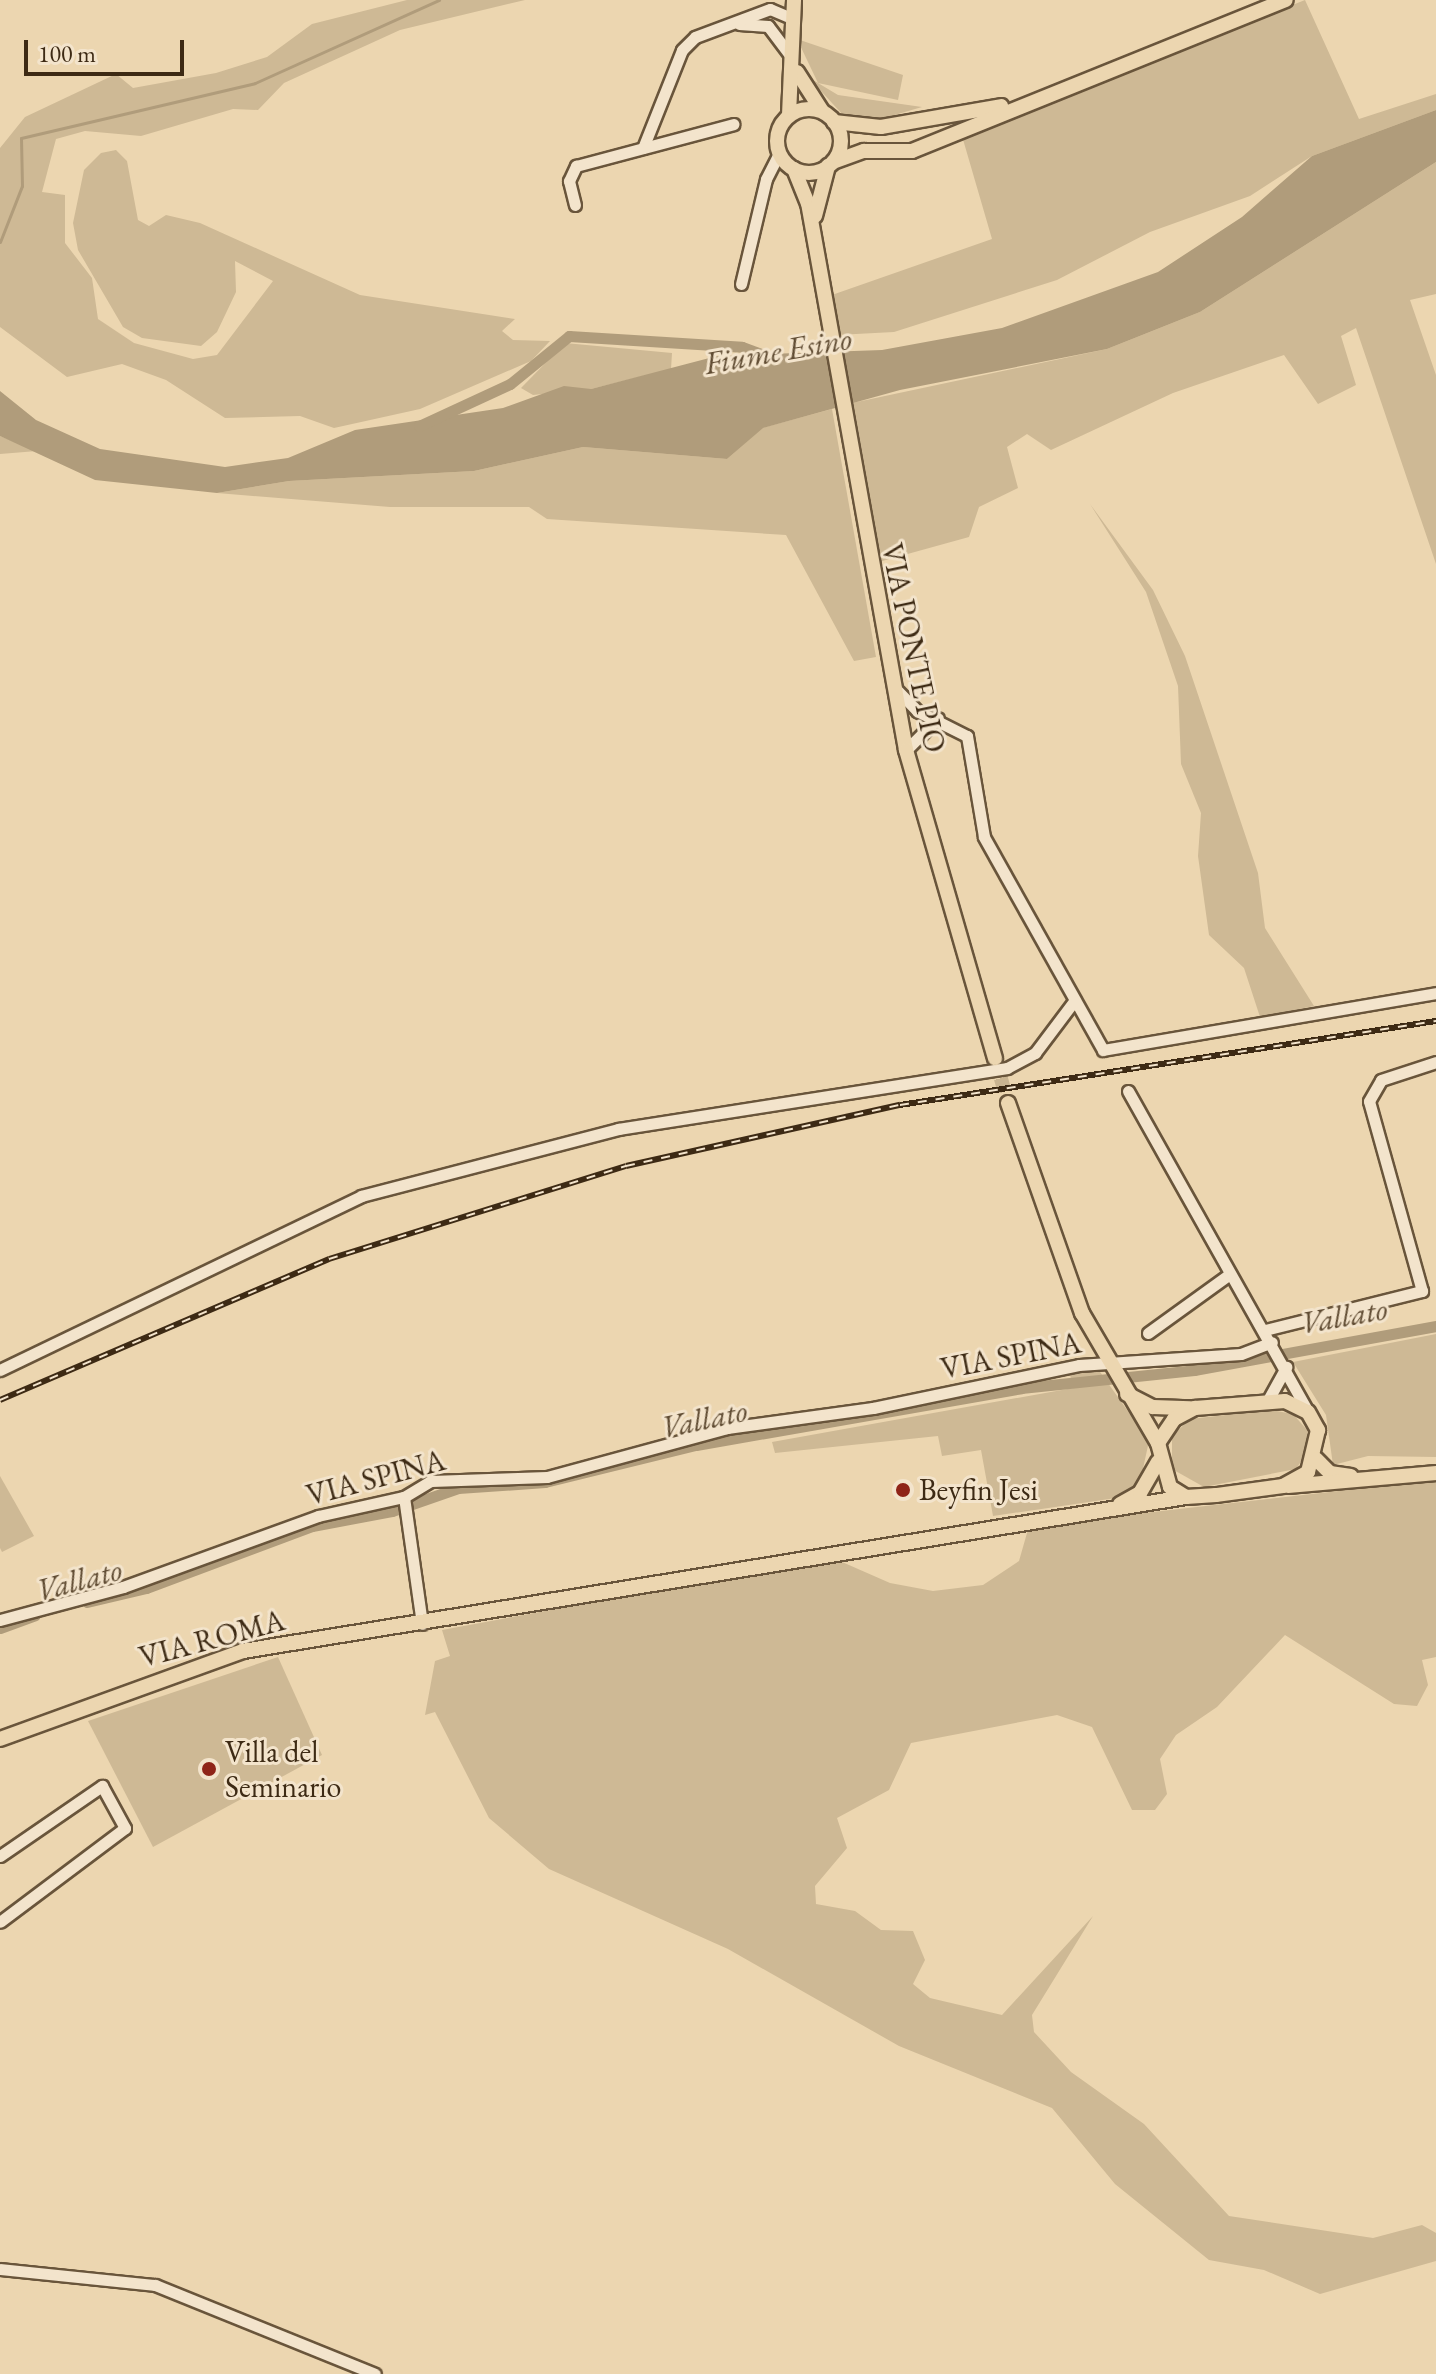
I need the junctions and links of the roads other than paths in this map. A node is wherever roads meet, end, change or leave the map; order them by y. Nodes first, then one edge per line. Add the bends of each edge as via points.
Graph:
1 (782, 0) edge
2 (794, 0) edge
3 (1286, 0) edge
4 (770, 9) junction
5 (793, 19) junction
6 (731, 24) junction
7 (791, 57) junction
8 (1044, 95) junction
9 (789, 115) junction
10 (829, 117) junction
11 (734, 124) dead end
12 (643, 148) junction
13 (787, 163) junction
14 (830, 164) junction
15 (575, 205) dead end
16 (814, 240) junction
17 (741, 284) dead end
18 (892, 679) junction
19 (917, 711) junction
20 (939, 718) junction
21 (900, 723) junction
22 (906, 750) junction
23 (1436, 993) edge
24 (1075, 1000) junction
25 (995, 1058) tunnel mouth
26 (1436, 1062) edge
27 (1128, 1091) dead end
28 (1008, 1103) tunnel mouth
29 (1227, 1276) junction
30 (1265, 1330) junction
31 (1148, 1333) dead end
32 (1274, 1345) junction
33 (1108, 1365) junction
34 (1285, 1365) junction
35 (0, 1370) edge
36 (1122, 1389) junction
37 (1268, 1400) junction
38 (1195, 1408) junction
39 (1308, 1412) junction
40 (1158, 1443) junction
41 (1316, 1459) junction
42 (1158, 1462) junction
43 (1436, 1473) edge
44 (1379, 1477) junction
45 (1283, 1486) junction
46 (1186, 1497) junction
47 (406, 1503) junction
48 (1110, 1509) junction
49 (0, 1620) edge
50 (422, 1624) junction
51 (0, 1739) edge
52 (0, 1856) edge
53 (0, 1922) edge
54 (0, 2269) edge
55 (375, 2374) edge

1 - 4 street
2 - 5 main road, VIA PONTE PIO
3 - 8 main road
4 - 5 street
4 - 6 street
5 - 7 main road, VIA PONTE PIO
6 - 7 street via 768,26
6 - 12 street via 682,50
7 - 9 main road, VIA PONTE PIO
7 - 10 main road
8 - 10 main road via 895,125
8 - 14 main road via 912,151 864,151
9 - 10 main road
9 - 13 main road, VIA PONTE PIO via 778,132
10 - 14 main road, VIA PONTE PIO via 841,142
11 - 12 street
12 - 15 street via 576,166 569,181
13 - 14 main road
13 - 16 main road, VIA PONTE PIO
13 - 17 street via 771,171
14 - 16 main road, VIA PONTE PIO
16 - 18 main road, VIA PONTE PIO
18 - 19 street
18 - 21 main road, VIA PONTE PIO
19 - 20 street
19 - 21 street
20 - 21 street via 920,726
20 - 22 street
20 - 24 street via 967,736 984,837
21 - 22 main road, VIA PONTE PIO
22 - 25 main road, VIA PONTE PIO
23 - 24 street via 1103,1050
24 - 35 street via 1042,1046 1007,1068 618,1129 361,1196
26 - 30 street via 1381,1080 1369,1101 1422,1291
27 - 29 street
28 - 33 main road via 1061,1263
29 - 30 street
29 - 31 street
30 - 32 street
32 - 33 street, VIA SPINA via 1241,1354
32 - 34 street
33 - 36 main road
33 - 47 street, VIA SPINA via 727,1428 547,1477 431,1481
34 - 37 street
34 - 39 street
36 - 38 main road via 1153,1407
36 - 40 main road
37 - 38 main road
37 - 39 main road
38 - 40 main road via 1166,1425
39 - 41 main road via 1318,1430
40 - 42 main road
41 - 44 main road via 1330,1473
41 - 45 main road
42 - 46 main road via 1170,1487
42 - 48 main road via 1140,1493
43 - 44 main road
44 - 45 main road, VIA ROMA
45 - 46 main road, VIA ROMA
46 - 48 main road, VIA ROMA
47 - 49 street, VIA SPINA via 318,1516 123,1587
47 - 50 street
48 - 50 main road, VIA ROMA
50 - 51 main road, VIA ROMA via 243,1651
52 - 53 street via 102,1786 125,1828
54 - 55 street via 155,2285

